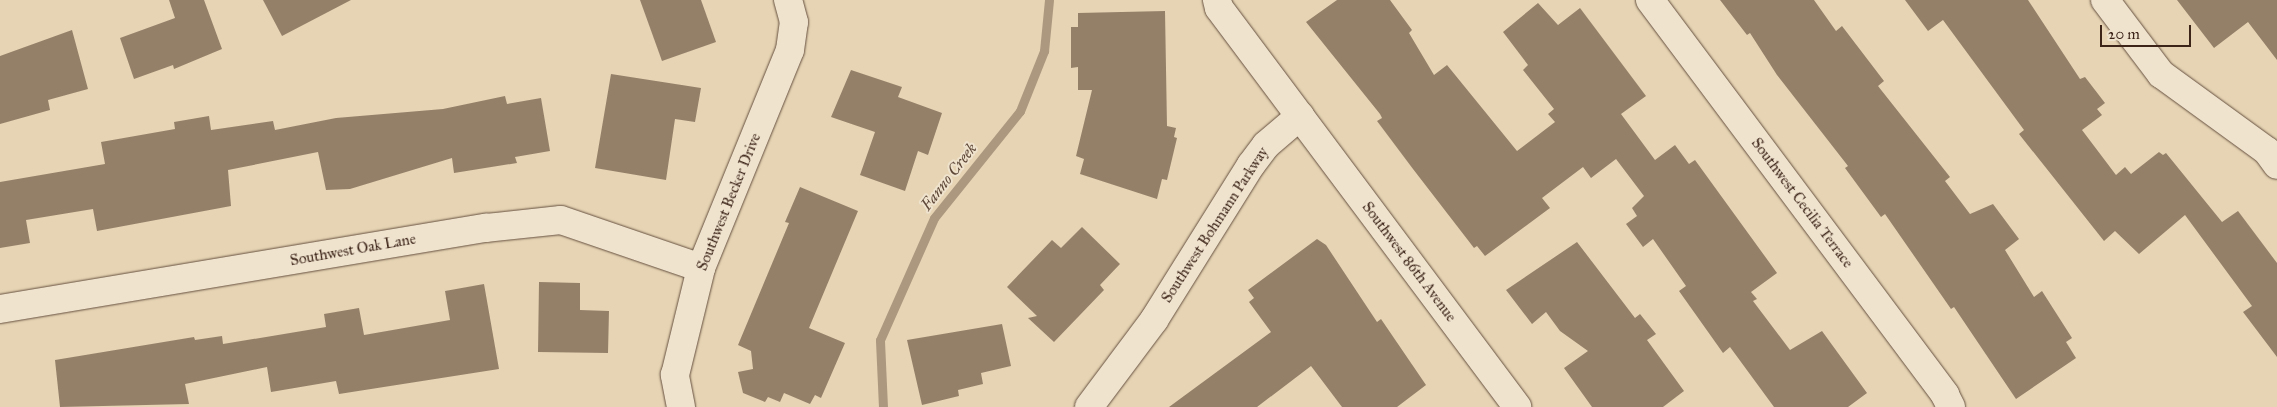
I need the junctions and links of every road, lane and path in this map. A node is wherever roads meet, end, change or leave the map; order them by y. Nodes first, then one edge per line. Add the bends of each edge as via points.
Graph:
1 (788, 0) edge
2 (1217, 0) edge
3 (1650, 0) edge
4 (2105, 0) edge
5 (1300, 116) junction
6 (2277, 165) edge
7 (701, 268) junction
8 (0, 309) edge
9 (681, 407) edge
10 (1089, 407) edge
11 (1517, 407) edge
12 (1950, 407) edge

1 - 7 street, Southwest Becker Drive via 794,22 790,50
2 - 5 street
3 - 12 street, Southwest Cecilia Terrace via 1945,395
4 - 6 street via 2161,74 2267,151
5 - 10 street, Southwest Bohmann Parkway via 1266,145 1252,164 1154,320
5 - 11 street, Southwest 86th Avenue
7 - 8 street, Southwest Oak Lane via 561,220 486,228
7 - 9 street, Southwest Becker Drive via 675,375

